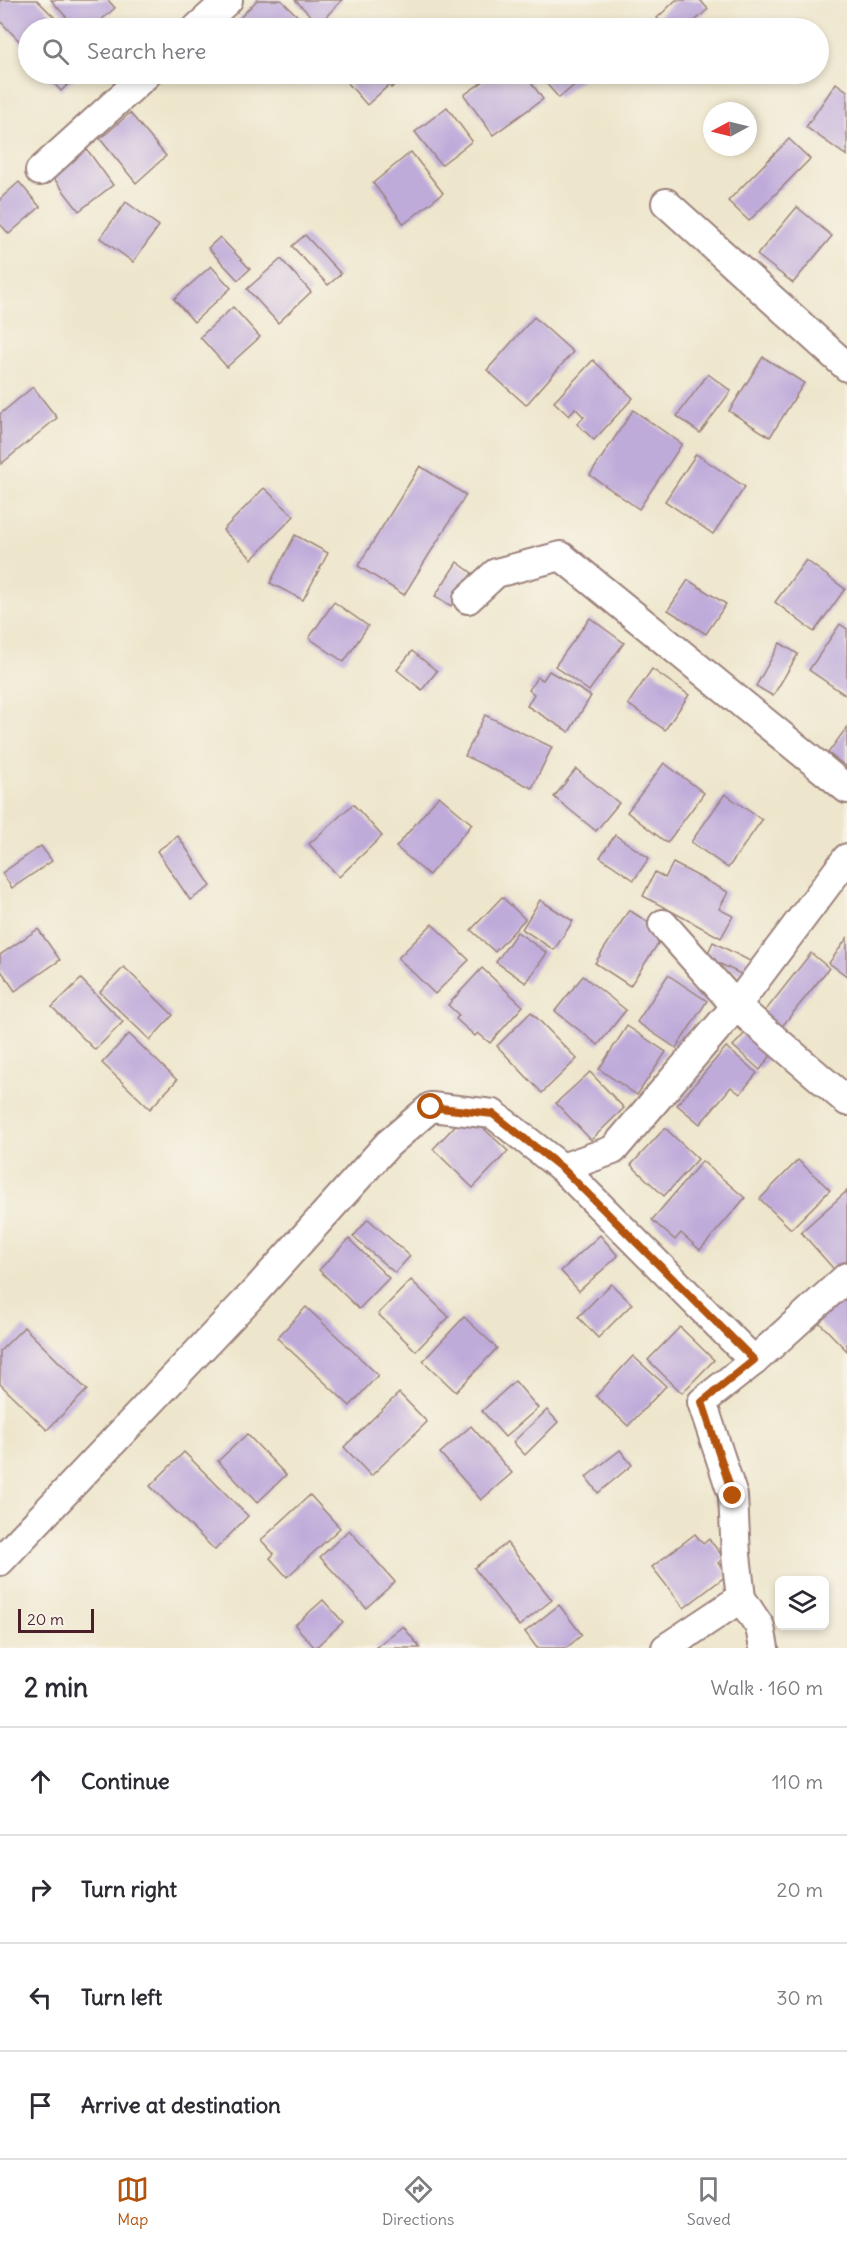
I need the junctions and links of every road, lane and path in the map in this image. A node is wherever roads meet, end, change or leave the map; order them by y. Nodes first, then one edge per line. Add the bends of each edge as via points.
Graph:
1 (228, 0) edge
2 (208, 18) edge
3 (136, 84) edge
4 (40, 171) dead end
5 (666, 203) dead end
6 (847, 367) edge
7 (468, 599) dead end
8 (847, 789) edge
9 (847, 858) edge
10 (663, 924) dead end
11 (736, 1006) junction
12 (847, 1101) edge
13 (562, 1168) junction
14 (847, 1277) edge
15 (754, 1360) junction
16 (0, 1561) edge
17 (741, 1598) junction
18 (666, 1648) edge
19 (764, 1648) edge

1 - 2 street
3 - 4 street
5 - 6 street
7 - 8 street via 496,573 561,556
9 - 11 street
10 - 11 street
11 - 12 street
11 - 13 street via 612,1149
13 - 15 street
13 - 16 street via 493,1114 431,1107 388,1144 251,1296
14 - 15 street
15 - 17 street via 702,1402 733,1496
17 - 18 street
17 - 19 street via 760,1627

